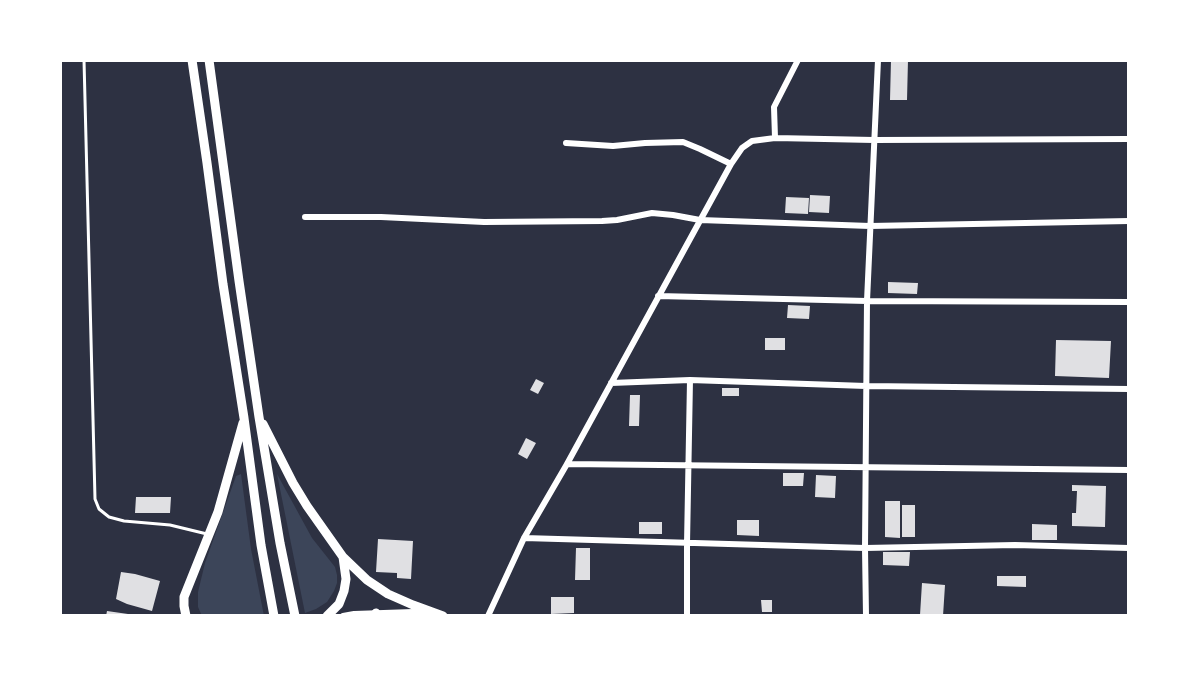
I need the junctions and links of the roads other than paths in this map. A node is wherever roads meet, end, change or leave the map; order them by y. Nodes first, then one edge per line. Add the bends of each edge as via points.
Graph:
1 (84, 60) edge
2 (192, 60) edge
3 (209, 60) edge
4 (798, 60) edge
5 (878, 60) edge
6 (775, 138) junction
7 (1129, 139) edge
8 (874, 140) junction
9 (566, 143) dead end
10 (731, 165) junction
11 (304, 217) dead end
12 (700, 220) junction
13 (1129, 221) edge
14 (870, 226) junction
15 (658, 296) junction
16 (867, 301) junction
17 (1129, 302) edge
18 (690, 380) junction
19 (611, 383) junction
20 (866, 386) junction
21 (1129, 389) edge
22 (259, 417) junction
23 (244, 418) junction
24 (567, 464) junction
25 (688, 465) junction
26 (866, 467) junction
27 (1129, 470) edge
28 (208, 534) junction
29 (525, 538) junction
30 (687, 544) junction
31 (865, 548) junction
32 (1129, 548) edge
33 (343, 557) junction
34 (295, 614) edge
35 (377, 615) edge
36 (186, 616) edge
37 (274, 616) edge
38 (327, 616) edge
39 (343, 616) edge
40 (444, 616) edge
41 (488, 616) edge
42 (687, 616) edge
43 (866, 616) edge

1 - 28 lane via 95,499 109,517
2 - 23 main road
3 - 22 main road
4 - 6 street via 774,107
5 - 8 street
6 - 8 street
6 - 10 street via 752,141
7 - 8 street
8 - 14 street
9 - 10 street via 613,146 682,142
10 - 12 street
11 - 12 street via 591,221 652,213
12 - 14 street
12 - 15 street
13 - 14 street
14 - 16 street
15 - 16 street
15 - 19 street
16 - 17 street
16 - 20 street
18 - 19 street
18 - 20 street
18 - 25 street
19 - 24 street
20 - 21 street
20 - 26 street
22 - 33 main road via 302,499
22 - 34 main road
23 - 28 main road via 218,512
23 - 37 main road
24 - 25 street
24 - 29 street
25 - 26 street
25 - 30 street
26 - 27 street
26 - 31 street
28 - 36 main road via 184,597
29 - 30 street
29 - 41 street
30 - 31 street
30 - 42 street
31 - 32 street
31 - 43 street
33 - 38 main road via 344,591 339,604
33 - 40 main road via 388,594
35 - 39 street
35 - 40 street via 413,612

